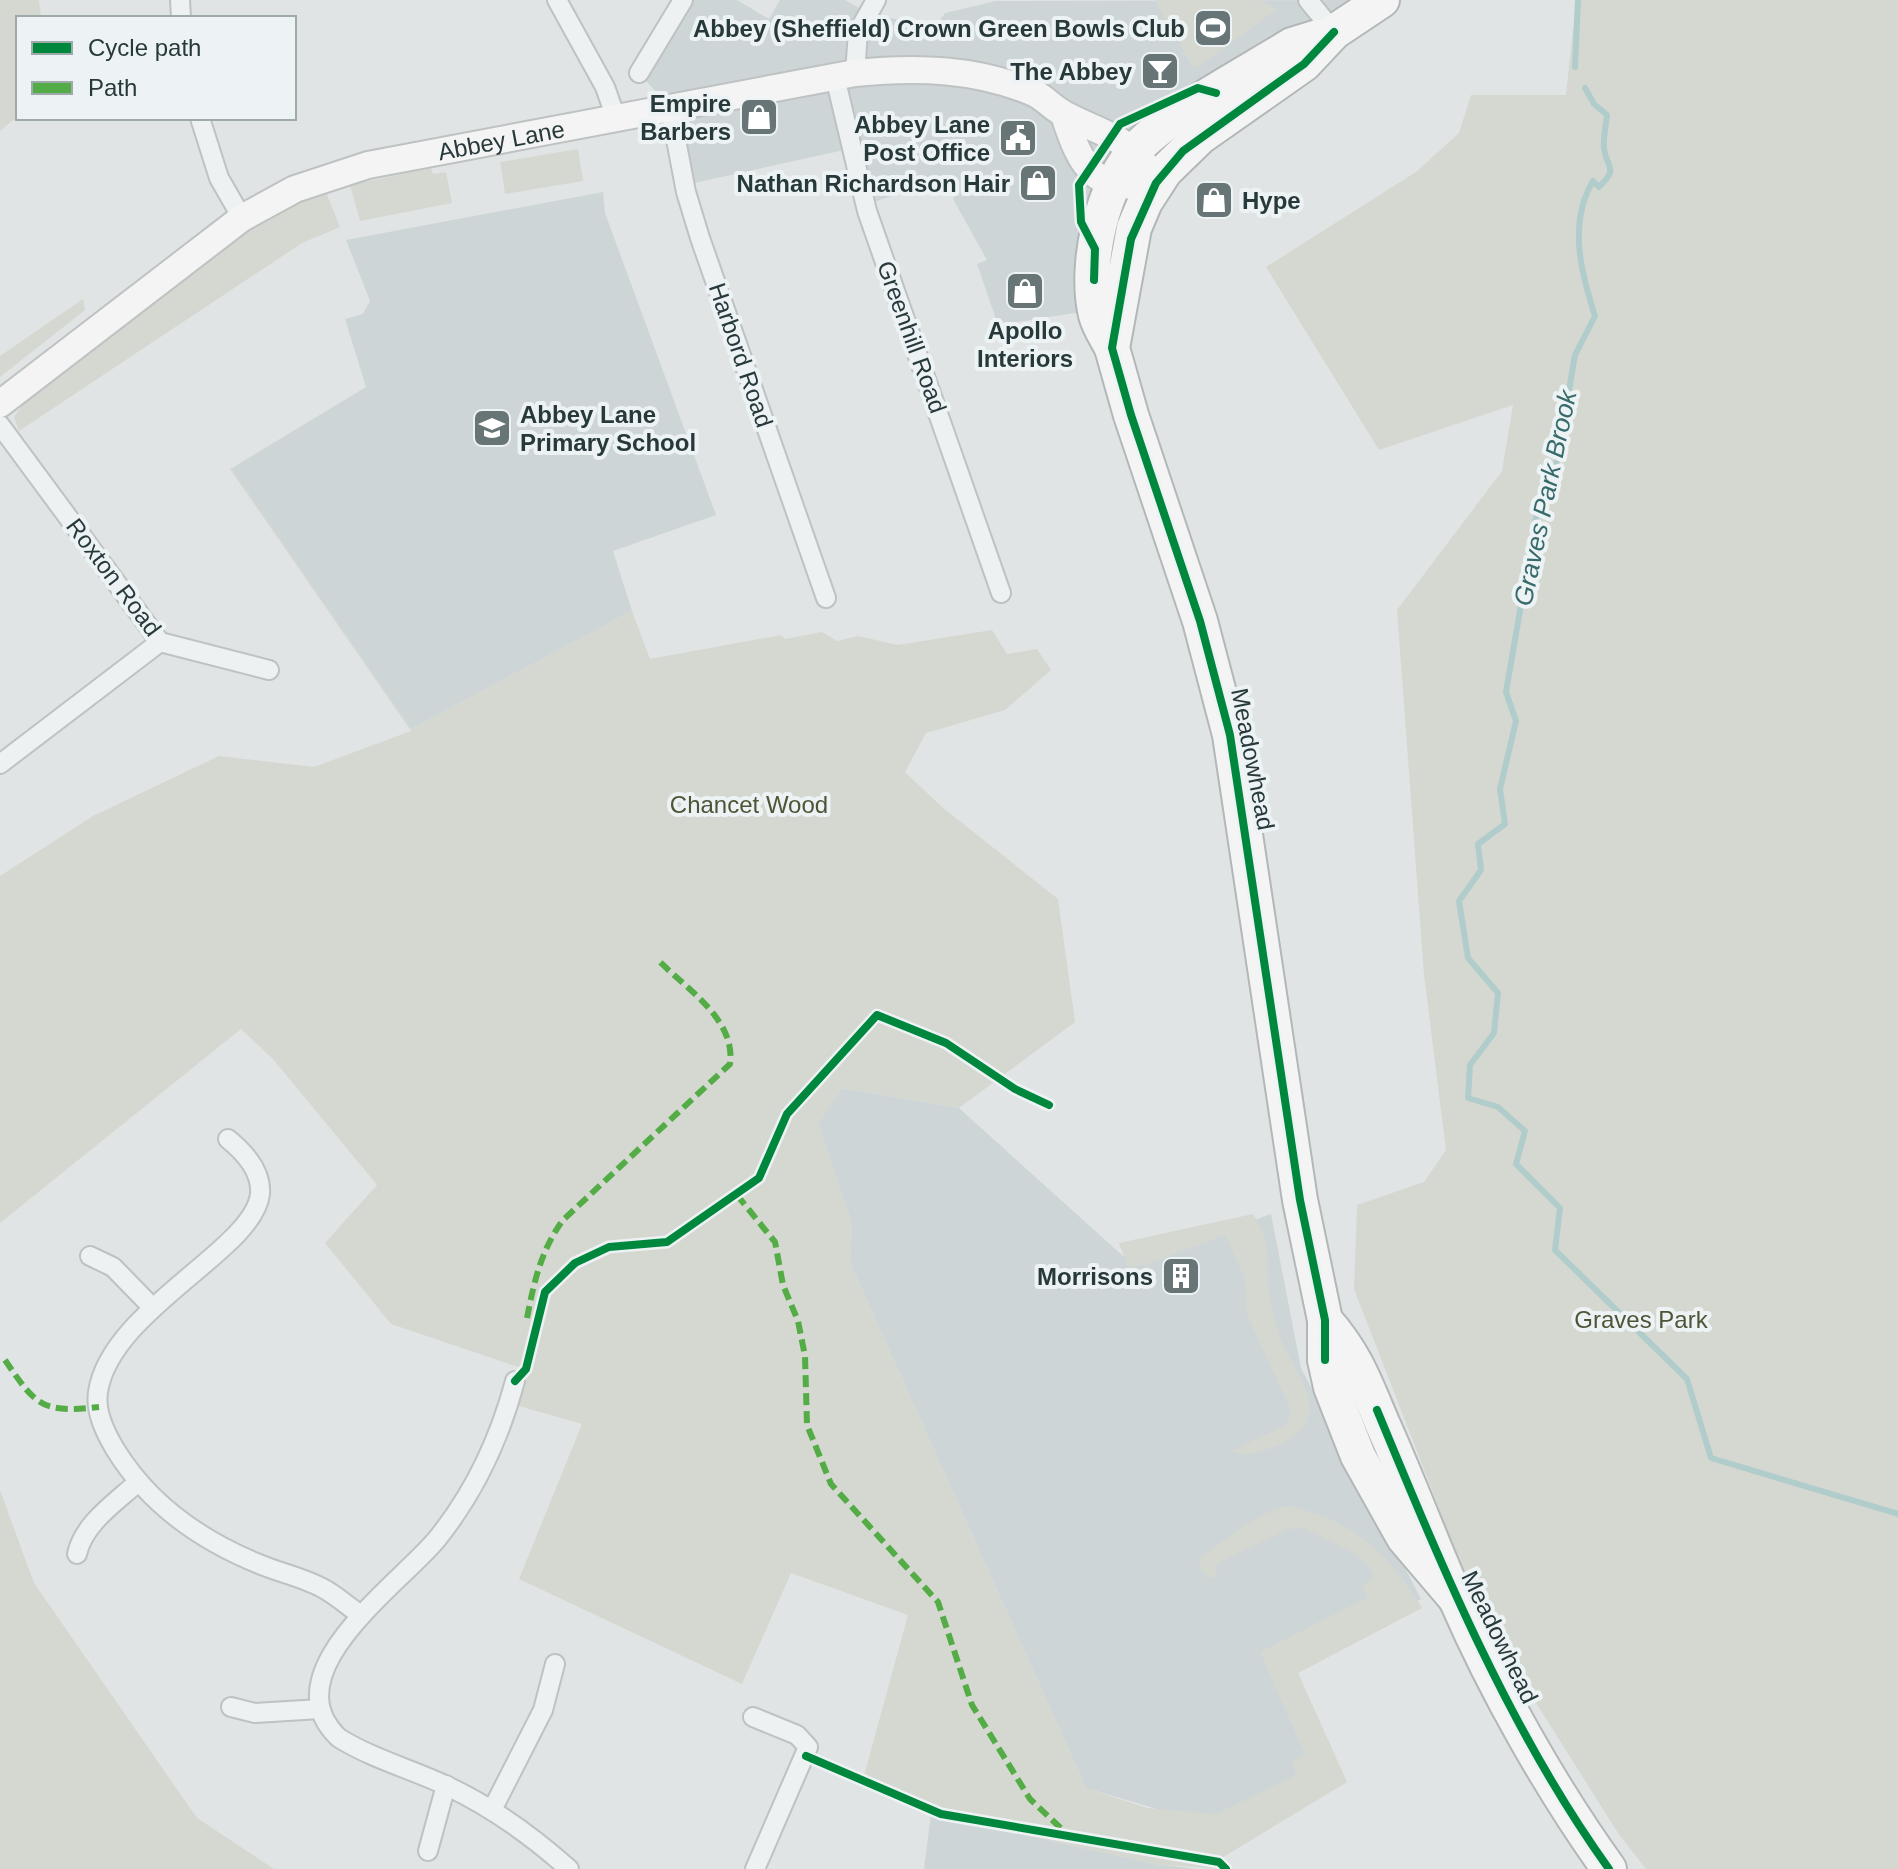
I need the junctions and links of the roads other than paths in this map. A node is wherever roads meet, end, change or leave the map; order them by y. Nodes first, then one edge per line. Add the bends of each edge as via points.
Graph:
1 (557, 0) edge
2 (683, 0) edge
3 (876, 0) edge
4 (1308, 0) edge
5 (1382, 0) edge
6 (1334, 32) junction
7 (639, 73) dead end
8 (845, 75) junction
9 (670, 108) junction
10 (1064, 115) junction
11 (616, 118) junction
12 (201, 120) edge
13 (1134, 150) junction
14 (1156, 183) junction
15 (1114, 186) junction
16 (242, 218) junction
17 (1112, 348) junction
18 (0, 404) edge
19 (0, 425) edge
20 (1001, 593) dead end
21 (826, 598) dead end
22 (160, 642) junction
23 (269, 670) dead end
24 (0, 764) edge
25 (228, 1139) dead end
26 (90, 1256) dead end
27 (152, 1307) junction
28 (515, 1381) dead end
29 (138, 1482) junction
30 (77, 1554) dead end
31 (361, 1615) junction
32 (555, 1664) dead end
33 (231, 1707) dead end
34 (320, 1709) junction
35 (753, 1717) dead end
36 (446, 1785) junction
37 (492, 1810) junction
38 (428, 1851) dead end
39 (569, 1869) edge
40 (755, 1869) edge
41 (1609, 1869) edge

1 - 11 street via 605,87
2 - 7 street
3 - 8 street, Greenhill Road via 861,24
4 - 6 street
5 - 6 highway
6 - 13 highway via 1292,45
6 - 14 highway, Meadowhead via 1304,64 1183,151
8 - 9 main road, Abbey Lane
8 - 10 main road, Abbey Lane via 891,68 951,71 1036,94
8 - 20 street, Greenhill Road via 867,211
9 - 11 main road, Abbey Lane
9 - 21 street, Harbord Road via 700,238
10 - 13 main road, Abbey Lane via 1113,135
10 - 15 main road via 1074,146 1089,167
11 - 16 main road, Abbey Lane via 368,165 295,189
12 - 16 street via 219,178
13 - 14 main road, Abbey Lane
13 - 15 highway
14 - 15 main road
14 - 17 highway, Meadowhead via 1131,239
15 - 17 highway via 1100,223 1094,280 1096,315
16 - 18 main road, Abbey Lane
17 - 41 highway, Meadowhead via 1200,621 1230,735 1300,1200 1325,1320 1325,1360 1351,1442 1404,1538 1456,1599 1533,1748
19 - 22 street, Roxton Road
22 - 23 street, Roxton Road
22 - 24 street
25 - 27 street via 257,1175 260,1195 253,1212
26 - 27 street via 113,1267
27 - 29 street via 111,1357 97,1395 109,1439
28 - 31 street via 469,1493 436,1539
29 - 30 street via 97,1519
29 - 31 street via 168,1513 209,1539 325,1589
31 - 34 street via 319,1683
32 - 37 street via 543,1710
33 - 34 street via 255,1713
34 - 36 street via 326,1726 348,1744
35 - 40 street via 797,1735 808,1747
36 - 37 street
36 - 38 street
37 - 39 street via 534,1837

